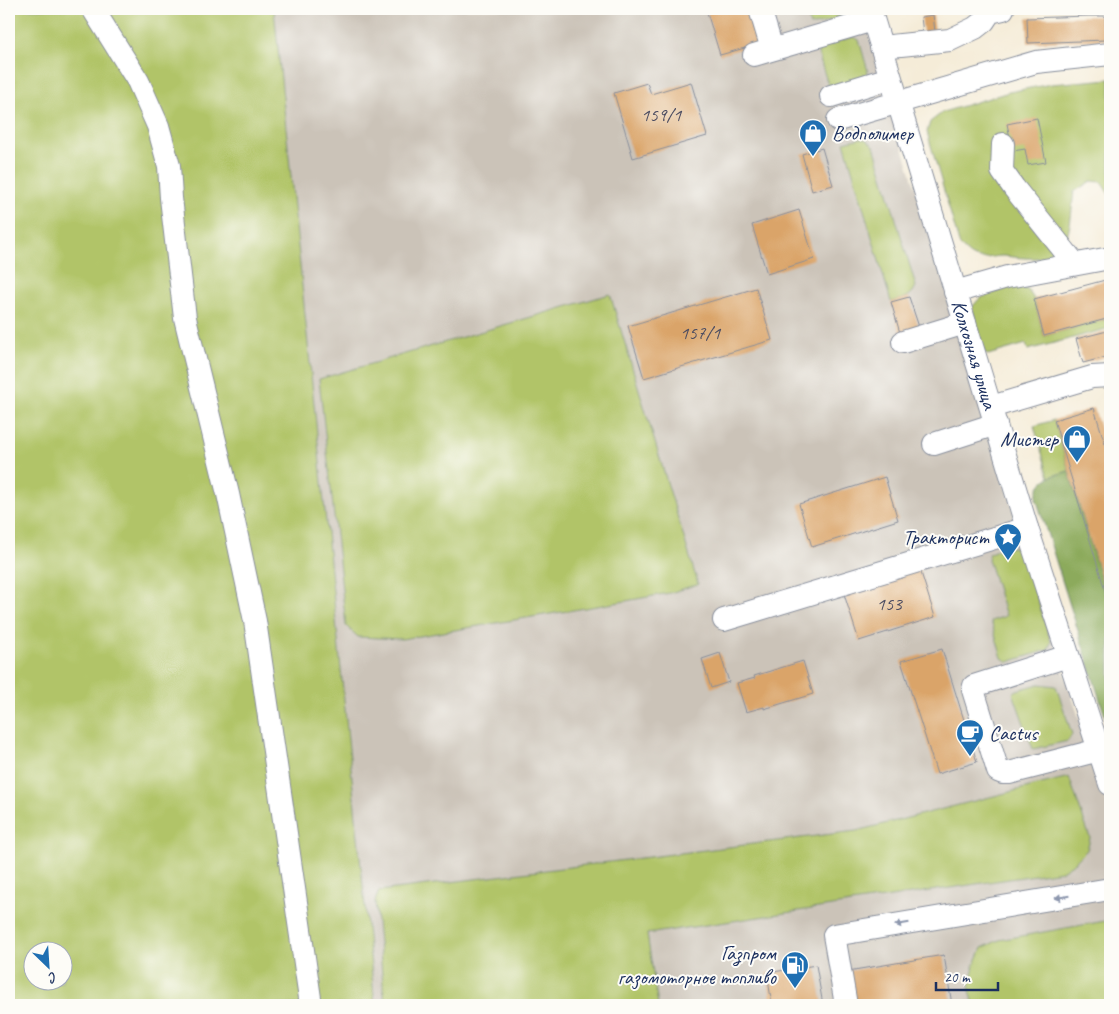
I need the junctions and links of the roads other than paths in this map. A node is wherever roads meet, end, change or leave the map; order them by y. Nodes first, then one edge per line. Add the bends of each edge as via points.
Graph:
1 (93, 9) edge
2 (760, 9) edge
3 (1003, 9) edge
4 (872, 14) edge
5 (881, 47) junction
6 (1110, 54) edge
7 (890, 78) junction
8 (831, 96) dead end
9 (898, 102) junction
10 (838, 120) dead end
11 (1003, 144) dead end
12 (1110, 258) edge
13 (1076, 264) junction
14 (955, 292) junction
15 (965, 322) junction
16 (903, 342) dead end
17 (1110, 376) edge
18 (993, 416) junction
19 (934, 444) dead end
20 (1027, 528) junction
21 (724, 620) dead end
22 (1068, 656) junction
23 (1099, 750) junction
24 (1110, 784) edge
25 (1110, 889) edge
26 (311, 1005) edge
27 (846, 1005) edge

1 - 26 street via 138,81 158,126 169,166 185,318 255,621
2 - 4 street via 763,52
3 - 5 street via 990,12 975,28 950,40
4 - 5 street, Колхозная улица
5 - 7 street, Колхозная улица
6 - 9 street via 1036,62
7 - 8 street
7 - 9 street, Колхозная улица
9 - 10 street
9 - 14 street, Колхозная улица
11 - 13 street via 1002,171
12 - 13 street
13 - 14 street via 1008,277
14 - 15 street, Колхозная улица
15 - 16 street
15 - 18 street, Колхозная улица
17 - 18 street via 1092,377
18 - 19 street
18 - 20 street, Колхозная улица
20 - 21 street
20 - 22 street, Колхозная улица
22 - 23 street, Колхозная улица
22 - 23 street via 974,686 998,770 1009,773
23 - 24 street, Колхозная улица
25 -> 27 street via 834,935

